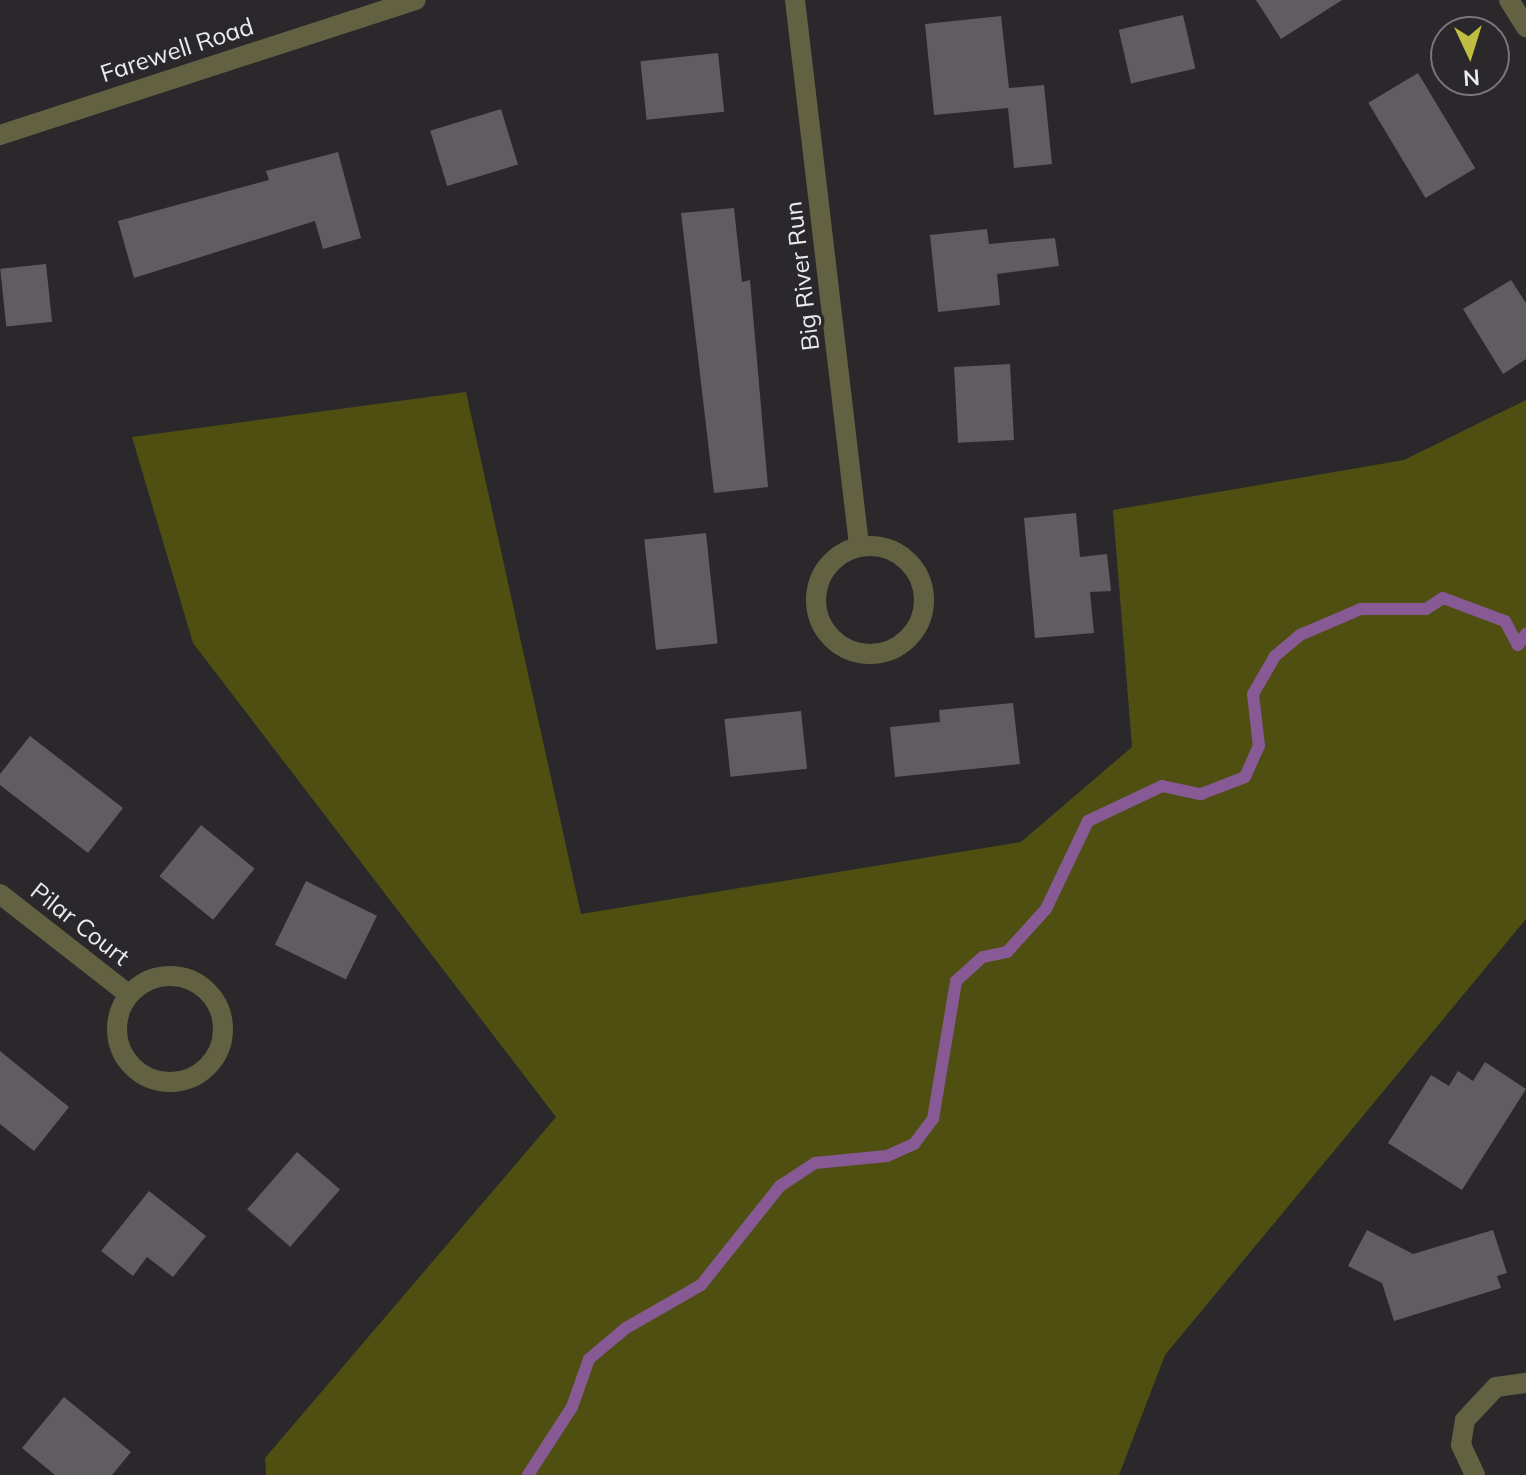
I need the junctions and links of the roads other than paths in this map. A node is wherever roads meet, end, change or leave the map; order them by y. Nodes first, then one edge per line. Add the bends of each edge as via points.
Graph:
1 (416, 0) edge
2 (795, 0) edge
3 (1509, 0) edge
4 (1526, 27) edge
5 (0, 135) edge
6 (859, 545) junction
7 (0, 894) edge
8 (128, 994) junction
9 (1526, 1383) edge
10 (1475, 1475) edge

1 - 5 street, Farewell Road
2 - 6 street, Big River Run
3 - 4 street
6 - 6 street via 834,558 818,582 815,609 839,646 866,655 888,652 912,636 925,592 904,556
7 - 8 street, Pilar Court
8 - 8 street, Pilar Court via 151,978 181,976 202,985 223,1019 212,1062 194,1077 163,1082 141,1074 117,1039
9 - 10 street via 1496,1387 1465,1420 1461,1445

